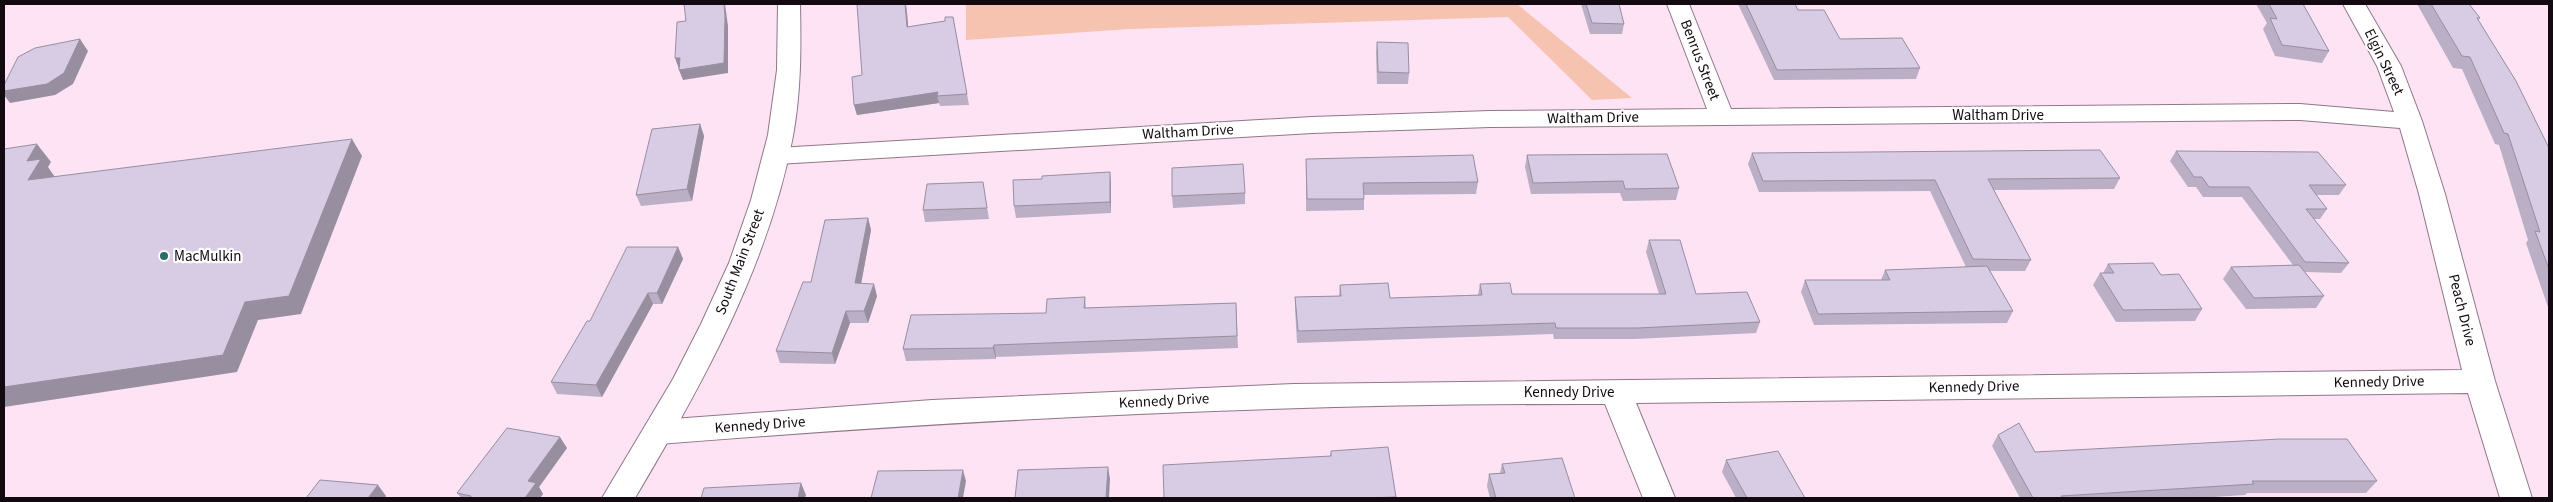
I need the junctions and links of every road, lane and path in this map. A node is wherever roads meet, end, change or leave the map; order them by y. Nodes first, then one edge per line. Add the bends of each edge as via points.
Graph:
1 (789, 4) edge
2 (1678, 4) edge
3 (2354, 4) edge
4 (1722, 117) junction
5 (2410, 121) junction
6 (777, 156) junction
7 (2480, 380) junction
8 (1616, 392) junction
9 (659, 432) junction
10 (618, 498) edge
11 (1659, 498) edge
12 (2516, 498) edge

1 - 6 street, South Main Street via 790,74
2 - 4 street, Benrus Street
3 - 5 street, Elgin Street via 2389,66
4 - 5 street, Waltham Drive via 2300,112
4 - 6 street, Waltham Drive via 1312,125
5 - 7 street, Peach Drive
6 - 9 street, South Main Street via 755,228 718,319
7 - 8 street, Kennedy Drive
7 - 12 street, Peach Drive
8 - 9 street, Kennedy Drive via 1232,398 970,410
8 - 11 street
9 - 10 street, South Main Street

